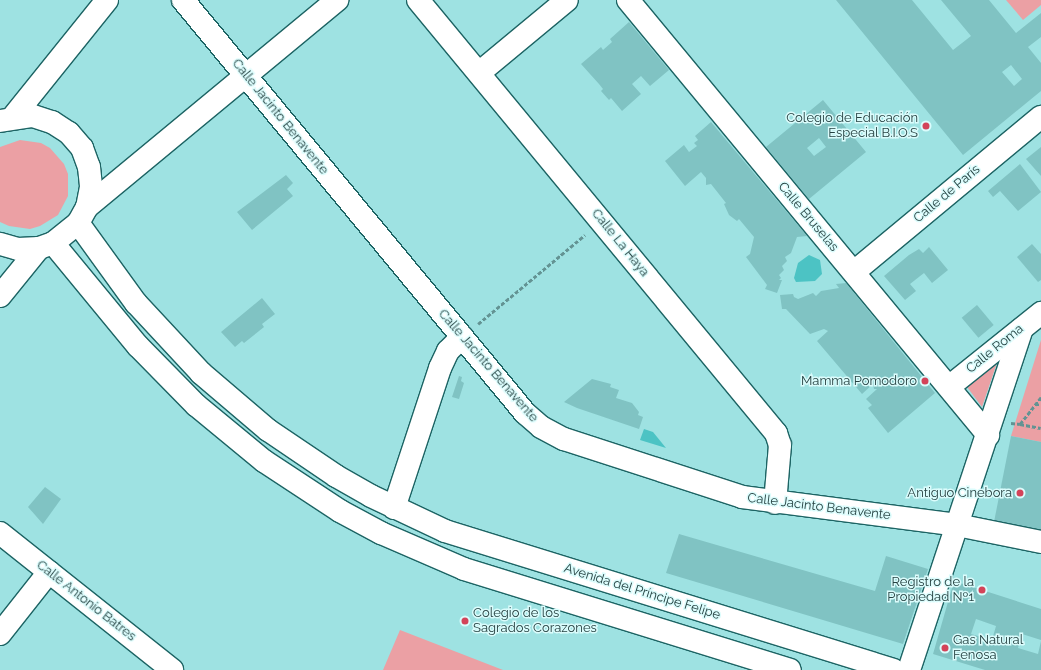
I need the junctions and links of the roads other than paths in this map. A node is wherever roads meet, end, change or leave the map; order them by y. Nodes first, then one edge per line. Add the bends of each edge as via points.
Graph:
1 (107, 0) edge
2 (183, 0) edge
3 (337, 0) edge
4 (418, 0) edge
5 (567, 0) edge
6 (628, 0) edge
7 (479, 73) junction
8 (246, 75) junction
9 (1041, 117) edge
10 (6, 119) edge
11 (83, 215) junction
12 (0, 244) edge
13 (46, 246) junction
14 (854, 272) junction
15 (0, 296) edge
16 (1041, 313) edge
17 (1022, 329) junction
18 (462, 337) junction
19 (950, 386) junction
20 (990, 428) junction
21 (775, 503) junction
22 (394, 508) junction
23 (957, 525) junction
24 (0, 533) edge
25 (1041, 542) edge
26 (49, 572) junction
27 (0, 634) edge
28 (172, 670) edge
29 (790, 670) edge
30 (893, 670) edge
31 (909, 670) edge

1 - 10 street
2 - 8 street, Calle Jacinto Benavente
3 - 8 street
4 - 7 street, Calle La Haya
5 - 7 street
6 - 14 street, Calle Bruselas
7 - 21 street, Calle La Haya via 776,433 780,445
8 - 11 street
8 - 18 street, Calle Jacinto Benavente
9 - 14 street, Calle de París
10 - 11 street via 39,118 52,122 69,133 82,148 90,167 91,187
11 - 13 street
11 - 22 street, Avenida del Príncipe Felipe via 142,309 195,367 230,399 301,454
12 - 13 street via 18,249
13 - 15 street
13 - 29 street via 196,406 264,461 340,511 381,533 464,569
14 - 19 street, Calle Bruselas
16 - 17 street, Calle Roma
17 - 19 street, Calle Roma
17 - 20 street
18 - 21 street, Calle Jacinto Benavente via 525,412 542,427 564,439 742,497
18 - 22 street via 448,351 442,363
19 - 20 street, Calle Bruselas
20 - 23 street
21 - 23 street, Calle Jacinto Benavente
22 - 30 street, Avenida del Príncipe Felipe via 445,531
23 - 25 street, Calle Jacinto Benavente
23 - 31 street
24 - 26 street, Calle Antonio Batres
26 - 27 street
26 - 28 street, Calle Antonio Batres

